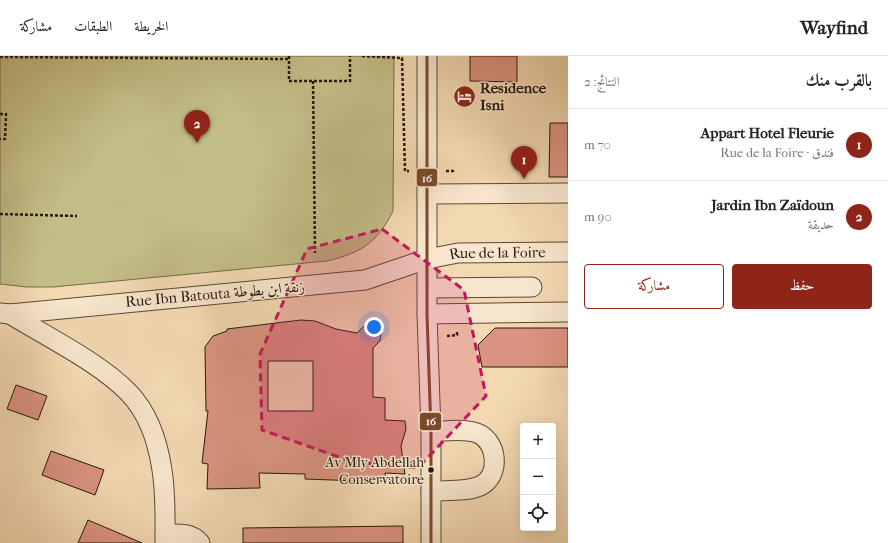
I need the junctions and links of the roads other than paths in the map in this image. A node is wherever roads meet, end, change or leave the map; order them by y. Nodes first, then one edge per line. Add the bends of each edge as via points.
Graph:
1 (427, 56) edge
2 (568, 193) edge
3 (427, 194) junction
4 (568, 252) edge
5 (427, 259) junction
6 (532, 287) dead end
7 (427, 288) junction
8 (568, 312) edge
9 (5, 314) edge
10 (427, 314) junction
11 (431, 432) junction
12 (431, 491) junction
13 (165, 539) edge
14 (200, 543) edge
15 (431, 543) edge

1 - 3 street
2 - 3 street
3 - 5 street
4 - 5 street, Rue de la Foire via 458,253
5 - 7 street
5 - 9 street, Rue Ibn Batouta زنقة ابن بطوطة via 365,280
6 - 7 street
7 - 10 street
8 - 10 street
9 - 13 street via 102,370 129,394 148,421 157,445 163,471
10 - 11 street
11 - 12 street
11 - 12 street via 478,433 490,444 496,462 490,478 481,486
12 - 15 street
13 - 14 street via 187,534

